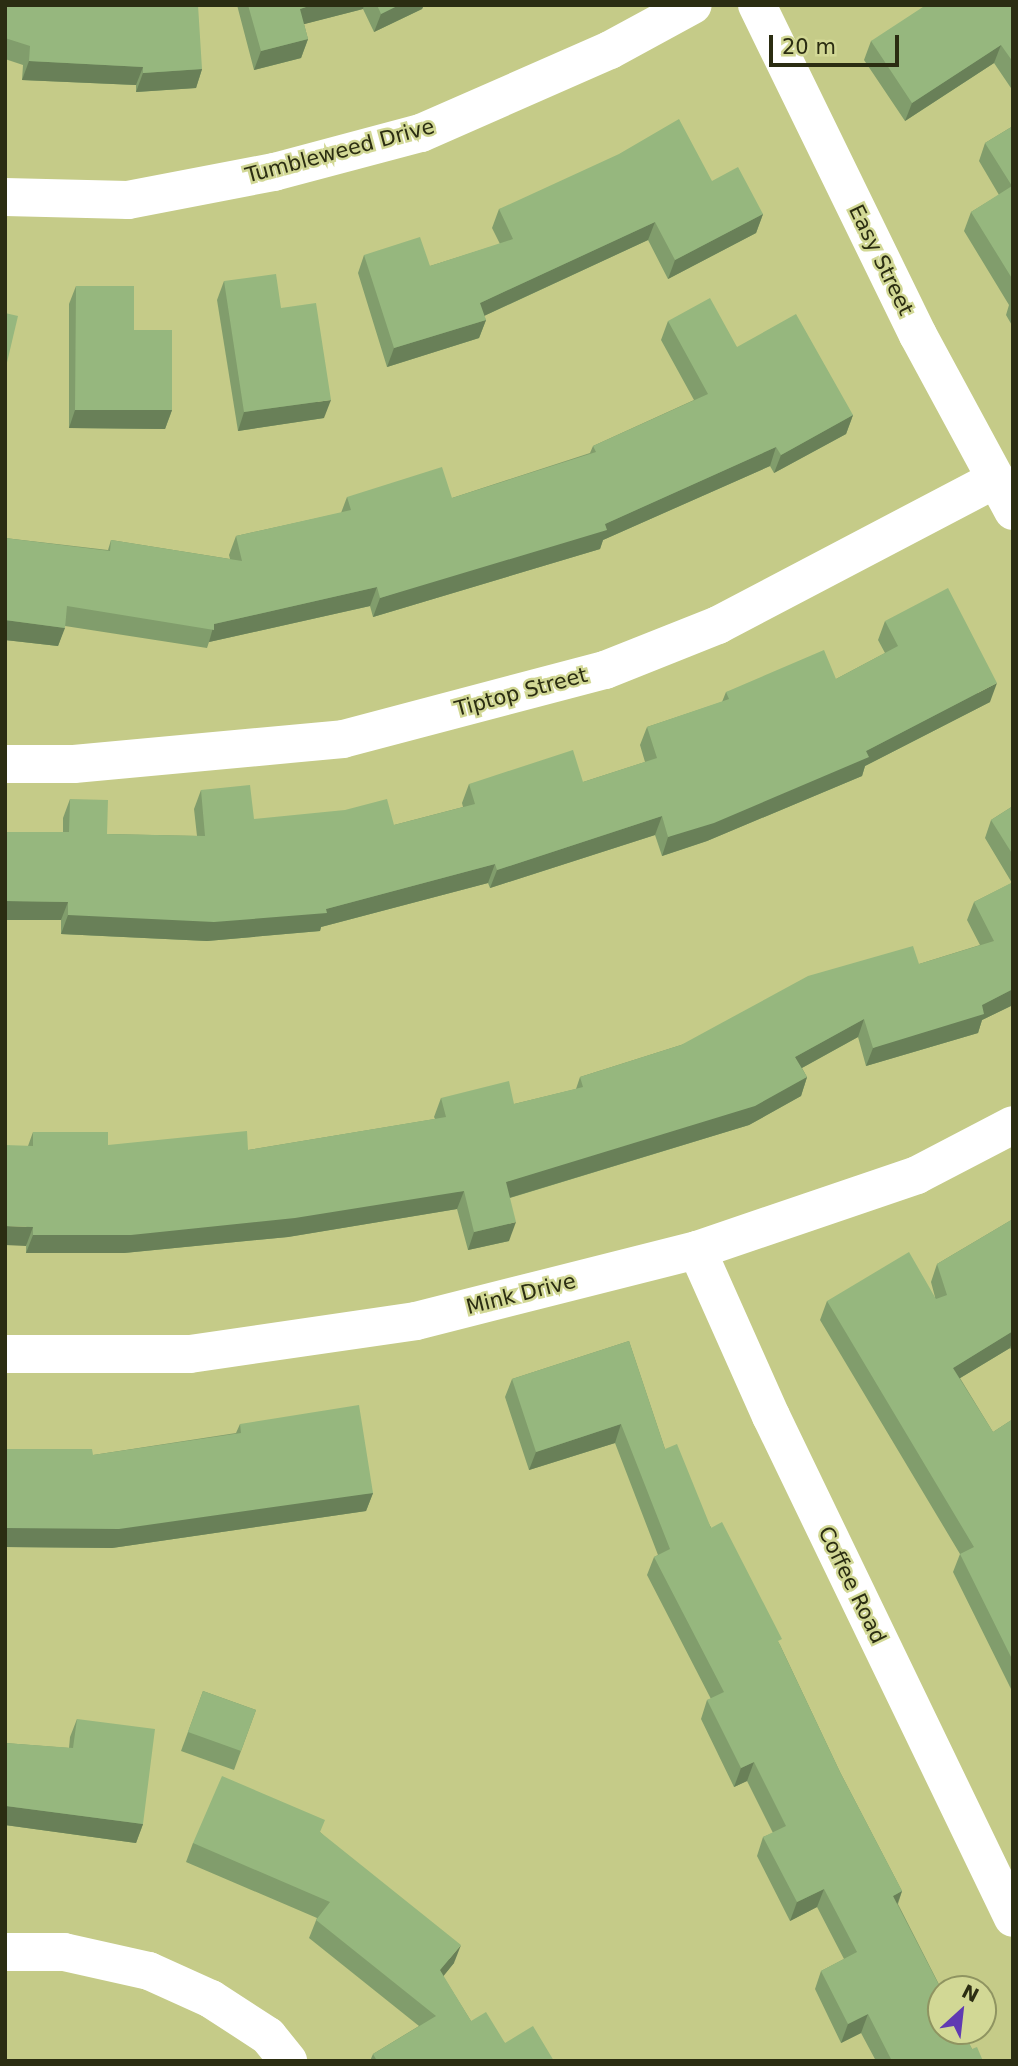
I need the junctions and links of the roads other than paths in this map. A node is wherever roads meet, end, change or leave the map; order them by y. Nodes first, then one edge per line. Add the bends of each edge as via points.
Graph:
1 (693, 5) edge
2 (757, 5) edge
3 (5, 197) edge
4 (1004, 495) edge
5 (5, 764) edge
6 (1013, 1125) edge
7 (697, 1250) junction
8 (5, 1354) edge
9 (1013, 1917) edge
10 (5, 1952) edge
11 (288, 2061) edge

1 - 3 street, Tumbleweed Drive via 610,50 421,133 274,172 128,200
2 - 4 street, Easy Street via 918,335
4 - 5 street, Tiptop Street via 718,625 605,670 343,739 74,764
6 - 7 street, Mink Drive via 917,1175
7 - 8 street, Mink Drive via 416,1321 190,1354
7 - 9 street, Coffee Road via 777,1429
10 - 11 street via 64,1952 149,1971 211,1999 268,2036

